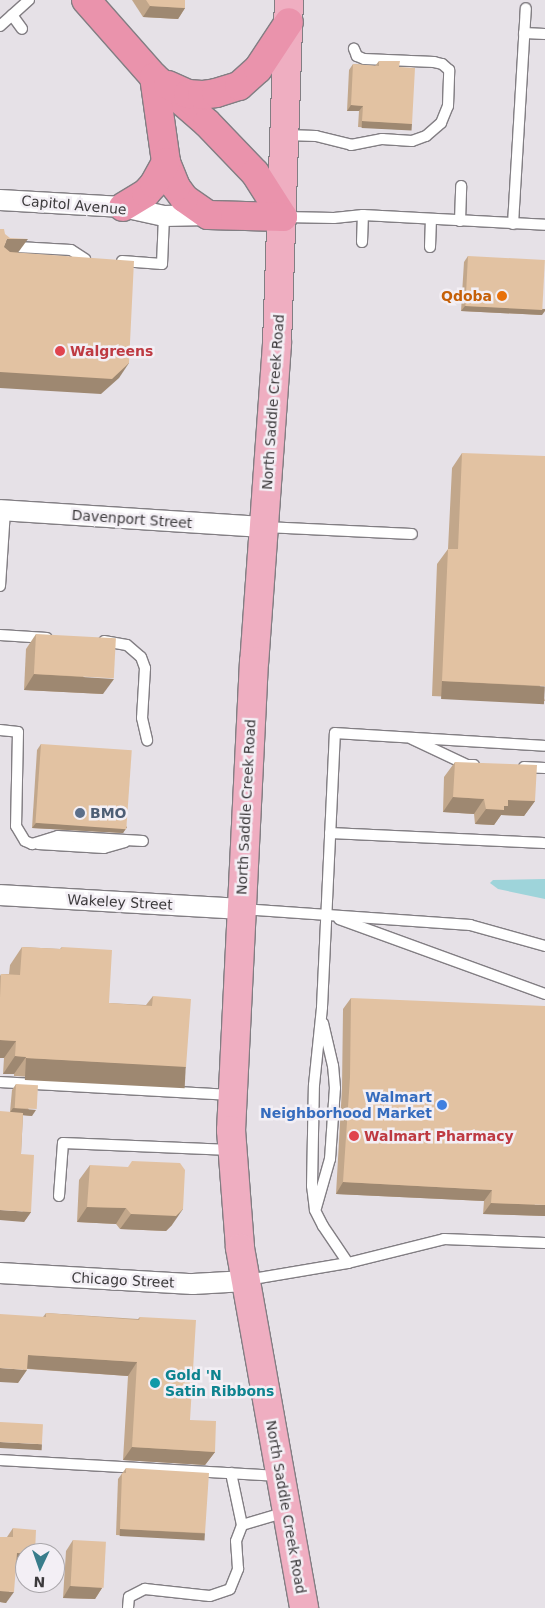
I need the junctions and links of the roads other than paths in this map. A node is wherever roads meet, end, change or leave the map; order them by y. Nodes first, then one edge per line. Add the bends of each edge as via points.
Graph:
1 (29, 0) edge
2 (86, 0) edge
3 (526, 8) dead end
4 (289, 11) edge
5 (12, 15) junction
6 (0, 26) edge
7 (22, 29) dead end
8 (524, 33) junction
9 (545, 34) edge
10 (354, 49) dead end
11 (154, 77) junction
12 (286, 135) junction
13 (166, 162) junction
14 (461, 186) dead end
15 (0, 200) edge
16 (124, 207) junction
17 (208, 215) junction
18 (164, 216) junction
19 (363, 216) junction
20 (282, 217) junction
21 (431, 220) junction
22 (460, 221) junction
23 (513, 224) junction
24 (545, 225) edge
25 (362, 242) dead end
26 (0, 246) edge
27 (430, 248) dead end
28 (111, 260) edge
29 (70, 265) edge
30 (2, 511) edge
31 (264, 527) junction
32 (412, 534) dead end
33 (0, 586) edge
34 (0, 635) edge
35 (58, 638) edge
36 (96, 641) edge
37 (0, 730) edge
38 (408, 738) junction
39 (147, 740) dead end
40 (545, 746) edge
41 (487, 766) edge
42 (516, 767) edge
43 (545, 768) edge
44 (330, 834) junction
45 (143, 841) dead end
46 (545, 843) edge
47 (0, 895) edge
48 (241, 909) junction
49 (326, 914) junction
50 (545, 946) edge
51 (545, 994) edge
52 (321, 1015) junction
53 (0, 1082) edge
54 (232, 1095) junction
55 (232, 1150) junction
56 (59, 1196) dead end
57 (316, 1210) junction
58 (545, 1243) edge
59 (348, 1263) junction
60 (0, 1272) edge
61 (246, 1280) junction
62 (0, 1460) edge
63 (231, 1473) junction
64 (280, 1476) junction
65 (287, 1511) junction
66 (242, 1525) junction
67 (128, 1608) edge
68 (304, 1608) edge

1 - 5 lane
2 - 11 highway
3 - 8 lane
4 - 11 highway via 258,69 244,82 228,90 188,94
4 - 12 main road, North Saddle Creek Road
5 - 6 lane
5 - 7 lane
8 - 9 lane
8 - 23 lane
10 - 12 lane via 357,56 364,59 442,64 449,70 448,106 441,123 426,136 412,140 382,139 351,145 316,136
11 - 13 highway
11 - 20 highway via 207,123 255,173
12 - 20 main road, North Saddle Creek Road
13 - 16 highway via 146,193
13 - 17 highway via 180,193
14 - 22 lane
15 - 16 street, Capitol Avenue
16 - 18 street, Capitol Avenue
17 - 18 street, Capitol Avenue
17 - 20 highway
18 - 28 lane via 162,264
19 - 20 lane
19 - 21 lane
19 - 25 lane
20 - 31 main road, North Saddle Creek Road
21 - 22 lane
21 - 27 lane
22 - 23 lane
23 - 24 lane
26 - 29 lane via 71,250 89,259
30 - 31 street, Davenport Street
30 - 33 lane
31 - 32 lane
31 - 48 main road, North Saddle Creek Road
34 - 35 lane
36 - 39 lane via 127,645 141,657 145,668 142,718
37 - 45 lane via 18,732 16,826 25,841 32,844 58,836
38 - 40 lane
38 - 41 lane via 467,765
38 - 44 lane via 335,733
42 - 43 lane
44 - 46 lane
44 - 49 lane
47 - 48 street, Wakeley Street
48 - 49 lane
48 - 54 main road, North Saddle Creek Road
49 - 50 lane via 470,926
49 - 51 lane
49 - 52 lane
52 - 57 lane via 314,1085 312,1177
52 - 57 lane via 335,1088 330,1159
53 - 54 lane
54 - 55 main road, North Saddle Creek Road
55 - 56 lane via 63,1143
55 - 61 main road, North Saddle Creek Road via 236,1216
57 - 59 lane
58 - 59 lane via 444,1239
59 - 61 lane
60 - 61 street, Chicago Street via 193,1284
61 - 64 main road, North Saddle Creek Road
62 - 63 lane
63 - 64 lane
63 - 66 lane
64 - 65 main road, North Saddle Creek Road
65 - 66 lane
65 - 68 main road, North Saddle Creek Road
66 - 67 lane via 236,1541 238,1569 230,1589 210,1596 145,1589 129,1597

